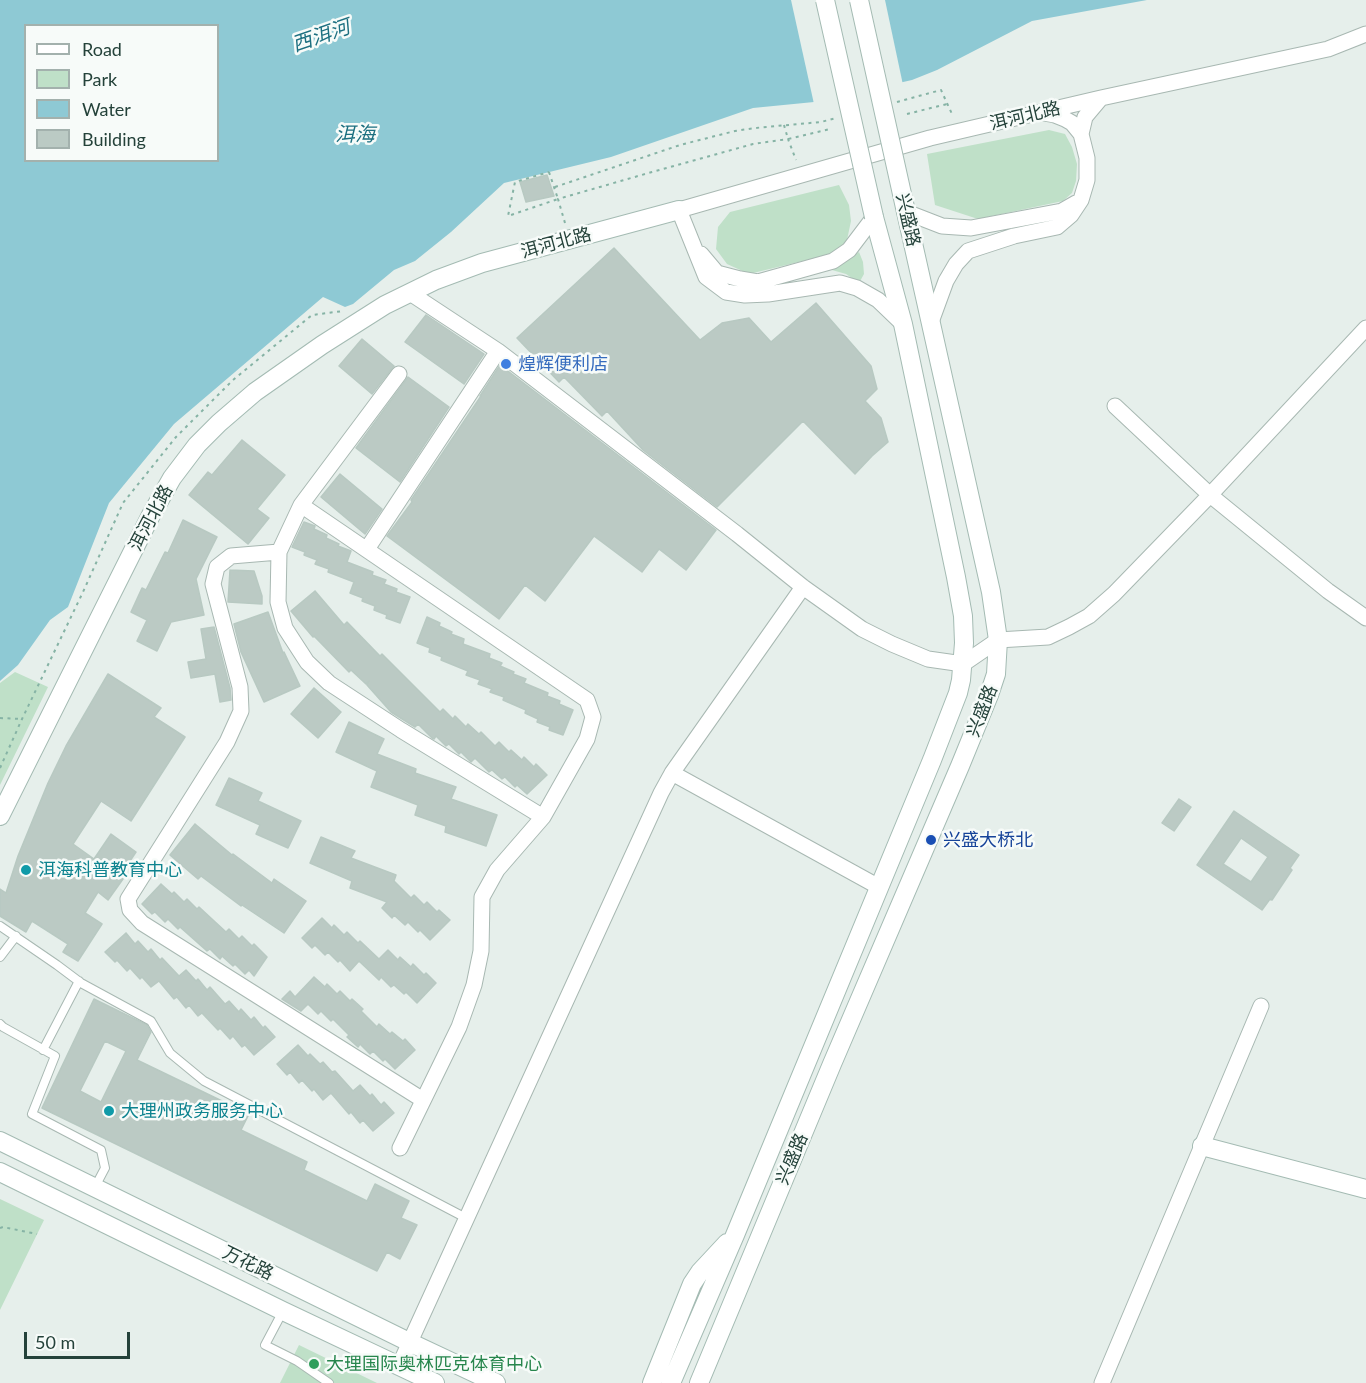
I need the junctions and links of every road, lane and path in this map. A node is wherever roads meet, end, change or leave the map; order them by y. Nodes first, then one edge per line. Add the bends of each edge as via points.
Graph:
1 (825, 0) edge
2 (859, 0) edge
3 (1366, 34) edge
4 (1101, 99) junction
5 (897, 102) dead end
6 (947, 104) junction
7 (1041, 112) junction
8 (907, 114) dead end
9 (952, 114) dead end
10 (843, 116) dead end
11 (784, 125) junction
12 (830, 129) dead end
13 (1081, 134) junction
14 (788, 139) junction
15 (796, 160) dead end
16 (555, 187) junction
17 (558, 199) junction
18 (1081, 200) junction
19 (679, 210) junction
20 (906, 212) junction
21 (874, 217) junction
22 (565, 225) dead end
23 (693, 245) junction
24 (410, 293) junction
25 (931, 322) junction
26 (903, 324) junction
27 (1366, 328) edge
28 (498, 351) junction
29 (399, 374) dead end
30 (1115, 406) dead end
31 (1210, 495) junction
32 (301, 505) junction
33 (367, 549) junction
34 (279, 552) junction
35 (803, 587) junction
36 (1366, 618) edge
37 (998, 640) junction
38 (963, 664) junction
39 (0, 718) edge
40 (22, 719) dead end
41 (672, 773) junction
42 (0, 816) edge
43 (543, 817) junction
44 (879, 887) junction
45 (0, 926) edge
46 (16, 936) junction
47 (0, 957) edge
48 (79, 981) junction
49 (1261, 1006) dead end
50 (0, 1024) edge
51 (43, 1050) junction
52 (423, 1100) junction
53 (0, 1141) edge
54 (1202, 1146) junction
55 (400, 1148) dead end
56 (0, 1172) edge
57 (95, 1187) junction
58 (1366, 1189) edge
59 (466, 1218) junction
60 (0, 1228) edge
61 (37, 1234) dead end
62 (735, 1235) junction
63 (283, 1311) junction
64 (409, 1342) junction
65 (399, 1366) junction
66 (328, 1383) edge
67 (435, 1383) edge
68 (496, 1383) edge
69 (652, 1383) edge
70 (672, 1383) edge
71 (699, 1383) edge
72 (1102, 1383) edge

1 - 21 street, 兴盛路, bridge
2 - 20 street, 兴盛路, bridge
3 - 4 street, 洱河北路 via 1328,49
4 - 7 street, 洱河北路
4 - 13 street via 1085,117
5 - 6 path via 941,90
6 - 8 path
6 - 9 path
7 - 13 street via 1065,119
7 - 19 street, 洱河北路 via 930,138
10 - 11 path
11 - 14 path
11 - 16 path via 735,131 680,145
12 - 14 path
13 - 18 street via 1087,158 1087,180
14 - 15 path
14 - 17 path via 753,144
16 - 17 path
16 - 17 path via 549,172 515,182 508,216
17 - 22 path
18 - 20 street via 1062,211 971,228 942,226
18 - 25 street via 1057,227 968,251 946,281
19 - 23 street
19 - 24 street, 洱河北路 via 482,263
20 - 25 street, 兴盛路
21 - 23 street via 849,250 833,261 758,282 717,273
21 - 26 street, 兴盛路
23 - 26 street via 706,277 726,292 768,294 840,283 878,300
24 - 28 street
24 - 42 street, 洱河北路 via 322,345 255,392 197,445 151,515
25 - 37 street, 兴盛路 via 991,592
26 - 38 street, 兴盛路 via 963,616
27 - 31 street
28 - 33 street
28 - 35 street
29 - 32 street
30 - 31 street
31 - 36 street
31 - 37 street via 1089,616 1048,637
32 - 33 street
32 - 34 street
33 - 43 street via 587,700 594,717 587,739
34 - 43 street via 278,602 285,628 307,662 357,703
34 - 52 street via 231,556 218,567 213,584 240,687 241,711 226,742 128,899 130,910 142,923
35 - 38 street via 862,629 892,644 928,659
35 - 41 street
37 - 38 street
37 - 71 street, 兴盛路 via 996,674 985,705
38 - 44 street, 兴盛路 via 958,693
39 - 40 path
41 - 44 street
41 - 59 street
43 - 52 street via 497,870 482,897 481,951 474,985 459,1027
44 - 62 street, 兴盛路
45 - 46 lane
46 - 47 lane
46 - 48 lane
48 - 51 lane
48 - 59 lane via 151,1021 171,1053 204,1081
49 - 54 street
50 - 51 lane
51 - 57 lane via 54,1056 32,1114 101,1150 105,1168
52 - 55 street
53 - 57 street, 万花路
54 - 58 street
54 - 72 street
56 - 63 street, 万花路
57 - 64 street, 万花路
59 - 64 street
60 - 61 path
62 - 69 street via 692,1284
62 - 70 street, 兴盛路
63 - 65 street, 万花路
63 - 66 lane via 265,1345
64 - 65 street
64 - 68 street, 万花路
65 - 67 street, 万花路

